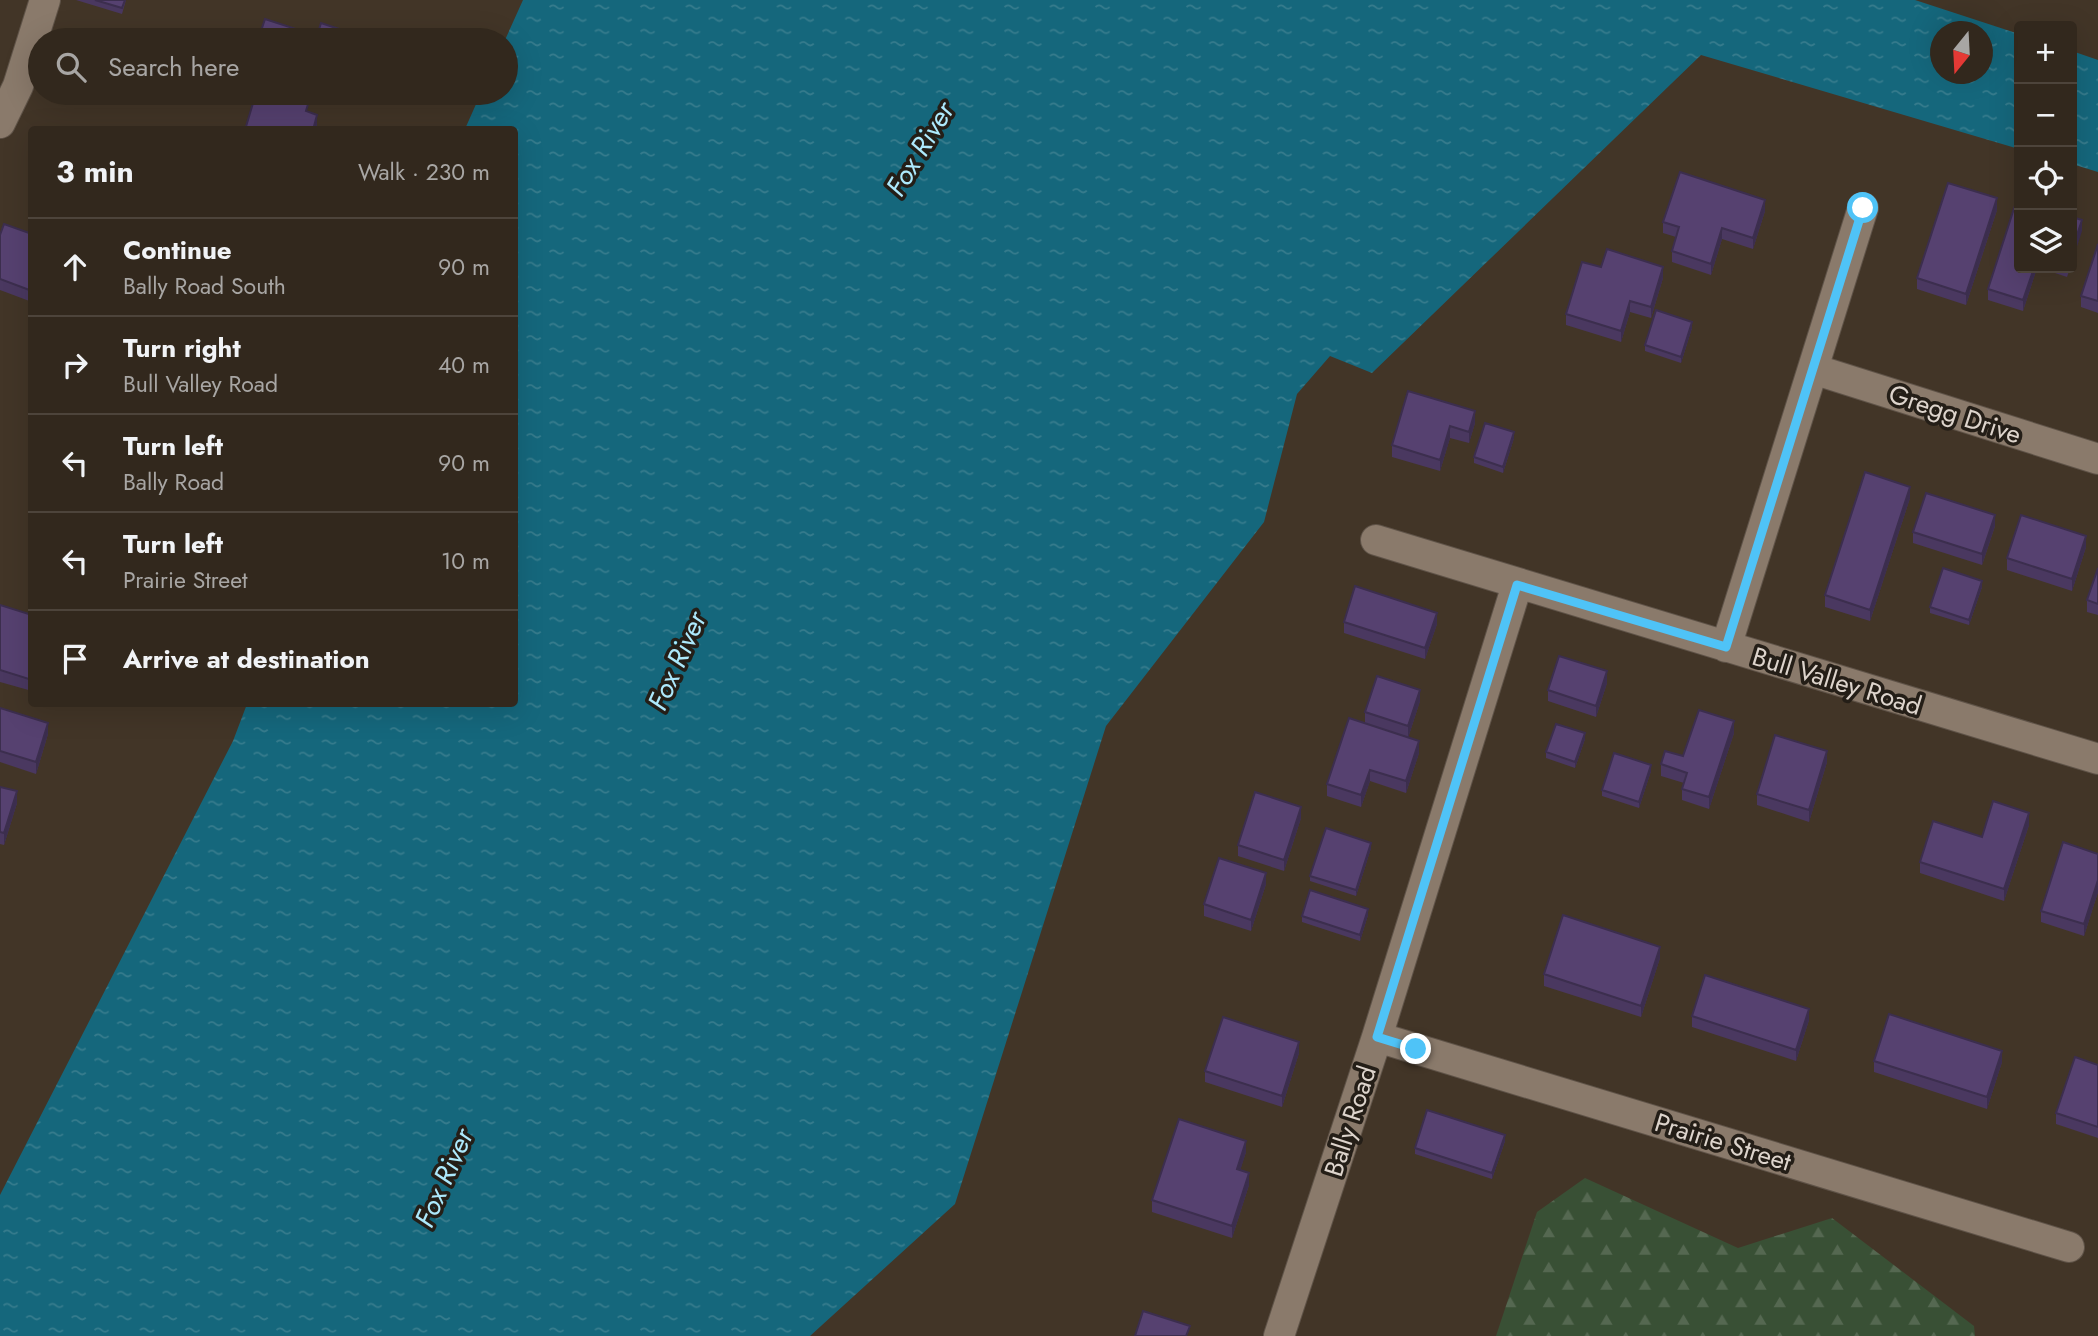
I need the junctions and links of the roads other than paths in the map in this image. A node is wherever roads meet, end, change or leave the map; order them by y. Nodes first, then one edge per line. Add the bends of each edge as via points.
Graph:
1 (45, 0) edge
2 (36, 28) edge
3 (28, 54) edge
4 (0, 123) edge
5 (1863, 208) dead end
6 (1813, 369) junction
7 (2098, 459) edge
8 (1376, 540) dead end
9 (1517, 585) junction
10 (1726, 647) junction
11 (2098, 759) edge
12 (1377, 1037) junction
13 (2069, 1247) dead end
14 (1279, 1336) edge

1 - 2 street
3 - 4 street
5 - 6 street
6 - 7 street, Gregg Drive
6 - 10 street
8 - 9 street, Bull Valley Road
9 - 10 street, Bull Valley Road
9 - 12 street, Bally Road
10 - 11 street, Bull Valley Road
12 - 13 street, Prairie Street
12 - 14 street, Bally Road

